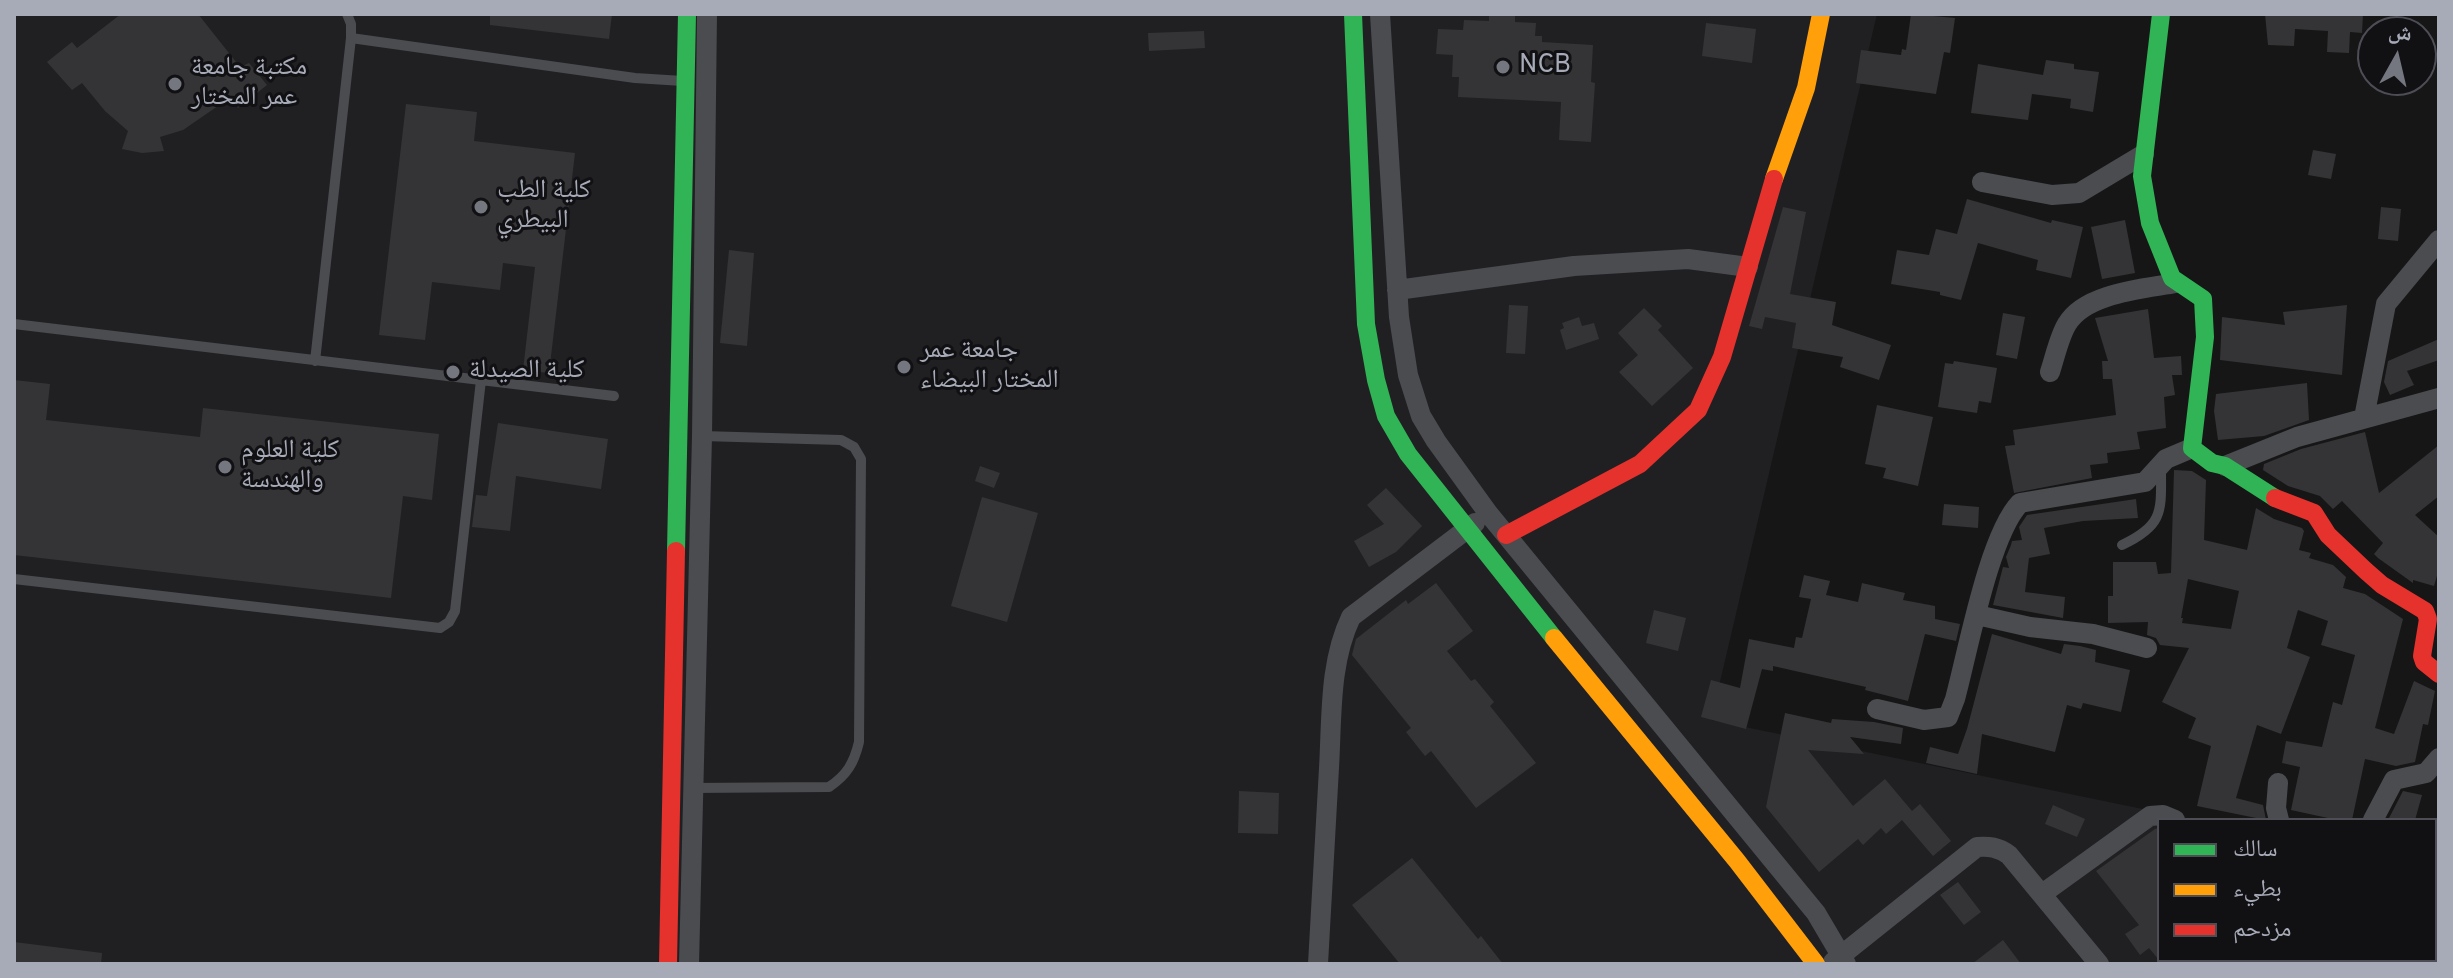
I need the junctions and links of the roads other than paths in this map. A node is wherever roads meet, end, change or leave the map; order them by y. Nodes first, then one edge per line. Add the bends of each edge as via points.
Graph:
1 (347, 14) edge
2 (687, 14) edge
3 (707, 14) edge
4 (1353, 14) edge
5 (1380, 14) edge
6 (1821, 14) edge
7 (2161, 14) edge
8 (351, 38) junction
9 (685, 81) junction
10 (2144, 154) junction
11 (1982, 182) dead end
12 (2439, 240) edge
13 (1748, 267) junction
14 (2176, 283) junction
15 (1397, 290) junction
16 (14, 324) edge
17 (315, 361) junction
18 (2050, 372) dead end
19 (481, 380) junction
20 (614, 396) dead end
21 (2439, 398) edge
22 (2364, 418) junction
23 (702, 436) junction
24 (2192, 448) junction
25 (2161, 465) junction
26 (2225, 466) junction
27 (1488, 513) junction
28 (1466, 530) junction
29 (1506, 535) junction
30 (2122, 545) dead end
31 (14, 579) edge
32 (1977, 615) junction
33 (2147, 648) dead end
34 (2439, 674) edge
35 (1877, 709) dead end
36 (2439, 758) edge
37 (2278, 783) dead end
38 (683, 788) junction
39 (2170, 818) edge
40 (2278, 818) edge
41 (2374, 818) edge
42 (2042, 894) junction
43 (1839, 961) edge
44 (668, 964) edge
45 (689, 964) edge
46 (1318, 964) edge
47 (1816, 964) edge
48 (2099, 964) edge

1 - 8 lane
2 - 9 street
3 - 23 street
4 - 28 street via 1366,324 1376,380 1386,416 1408,454
5 - 15 street
6 - 13 street via 1806,88
7 - 10 street
8 - 9 lane
8 - 17 lane
9 - 38 street
10 - 11 street via 2079,193 2052,195
10 - 14 street via 2150,223
12 - 22 street via 2386,304
13 - 15 street via 1688,259 1590,265
13 - 29 street via 1722,357 1698,410 1640,464
14 - 18 street via 2080,307 2066,325
14 - 24 street via 2203,299 2205,337
15 - 27 street via 1408,375 1421,416
16 - 17 lane
17 - 19 lane
19 - 20 lane
19 - 31 lane via 455,611 440,628
21 - 22 street
22 - 26 street
23 - 38 street
23 - 38 lane via 841,440 861,459 859,742 855,761 829,787
24 - 25 street
24 - 26 street
25 - 30 lane via 2161,503 2154,526
25 - 32 street via 2145,482 2020,503 2005,526
26 - 34 street via 2280,502 2314,513 2328,535 2366,571 2425,611 2422,656
27 - 28 street
27 - 29 street
28 - 46 street via 1351,617 1341,639
28 - 47 street
29 - 43 street via 1816,913
32 - 33 street
32 - 35 street via 1948,717 1924,720
36 - 41 street via 2426,773 2394,780
37 - 40 street
38 - 44 street
38 - 45 street
39 - 42 street via 2150,816
42 - 43 street via 2009,855 1977,847
42 - 48 street

